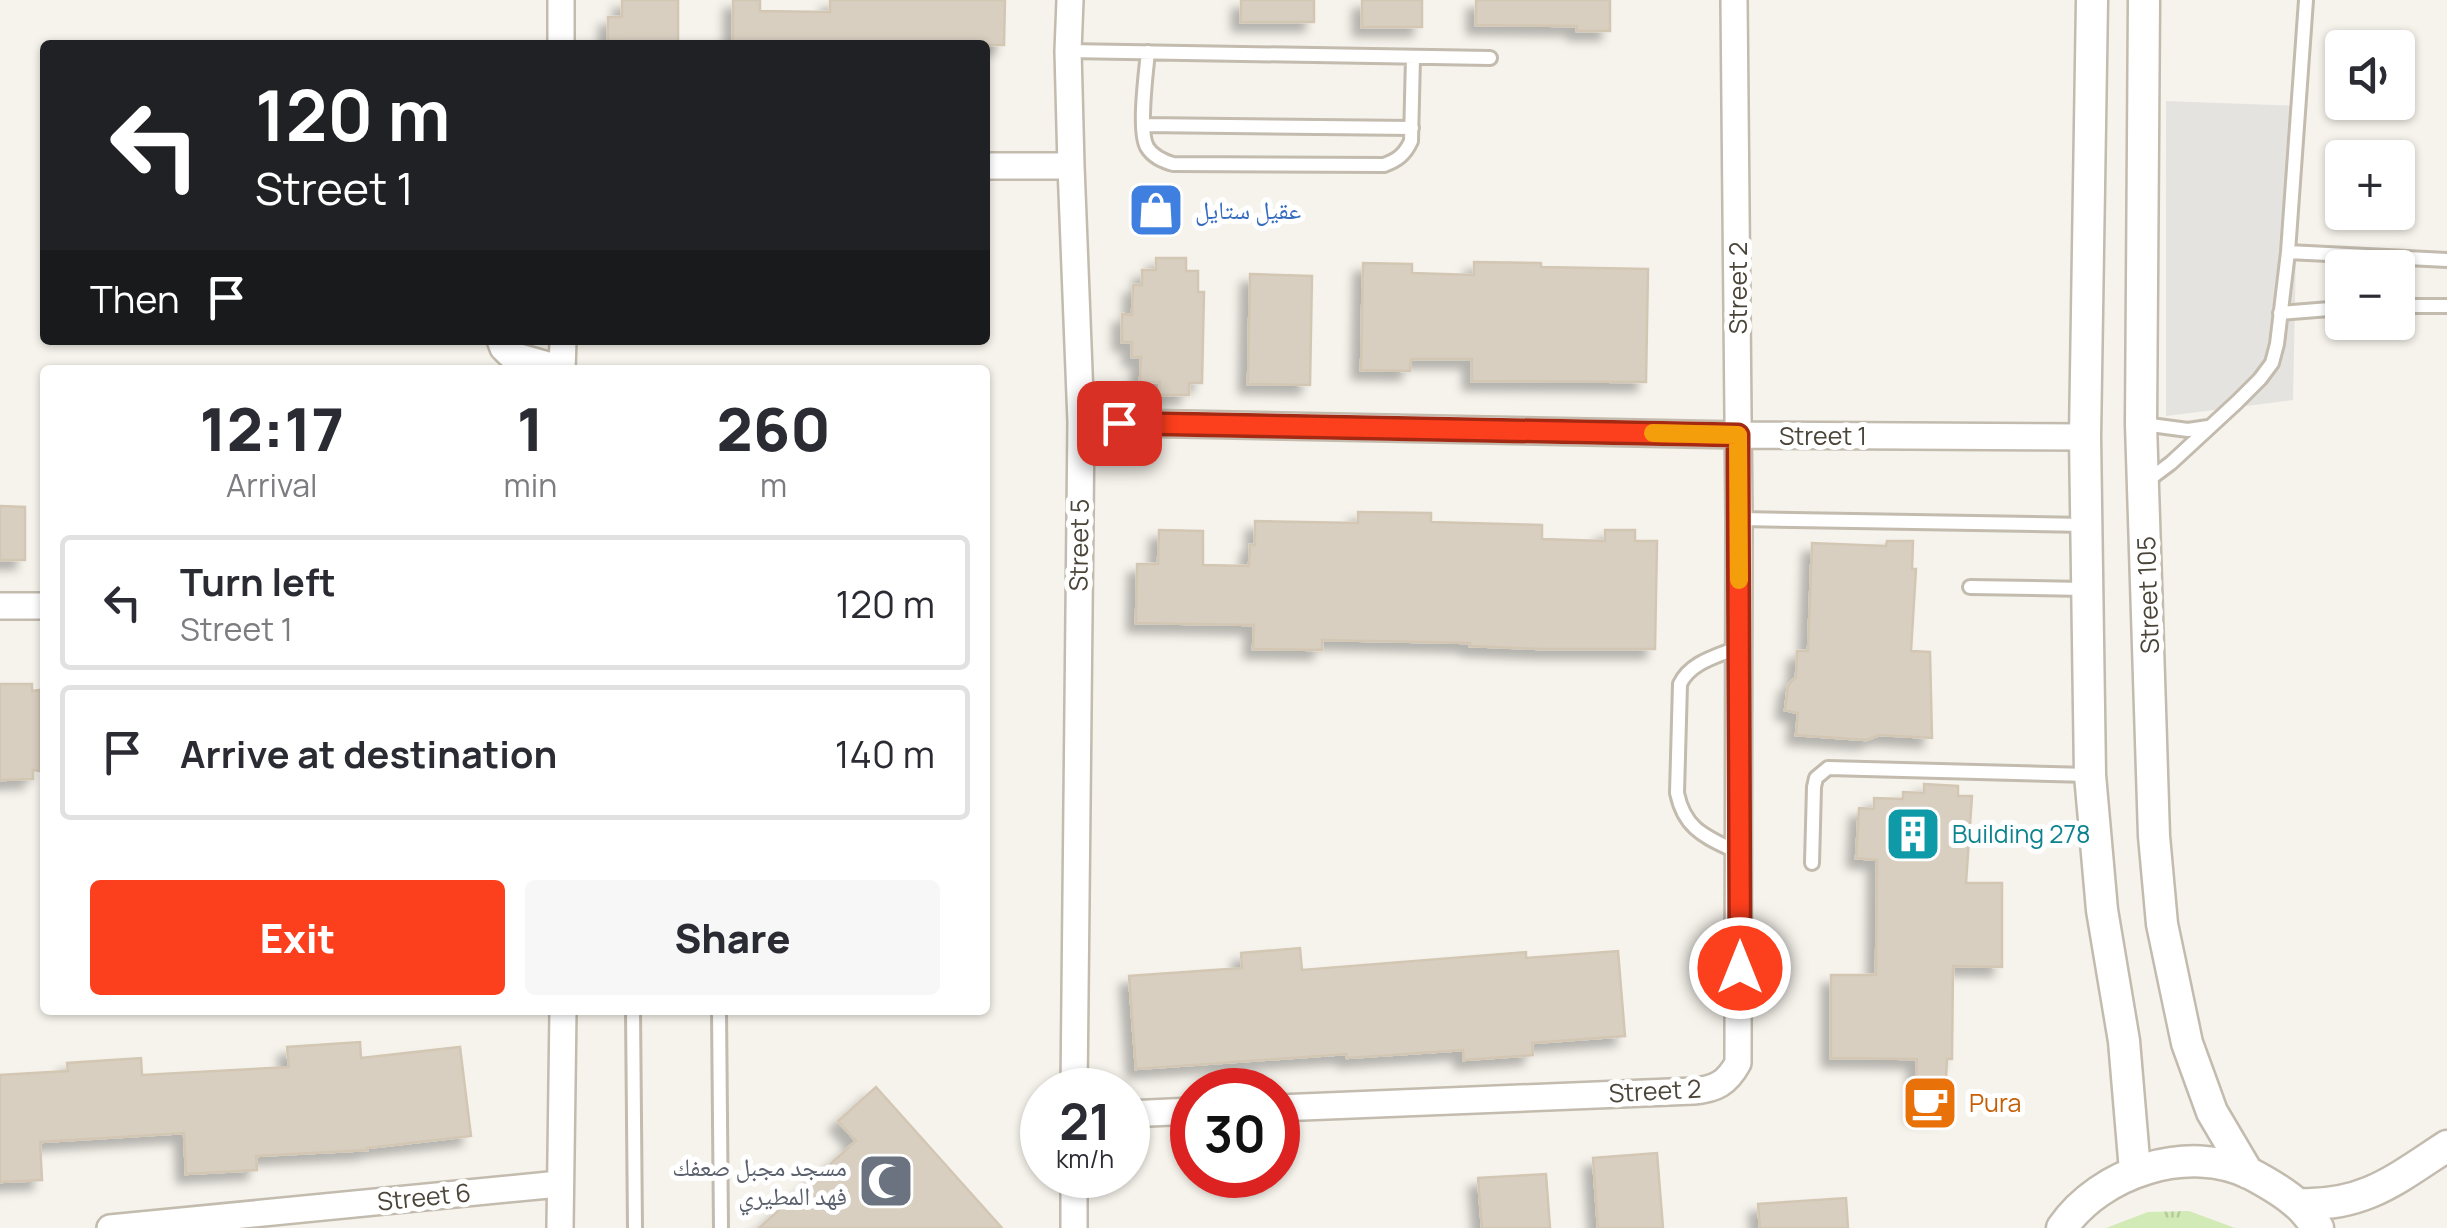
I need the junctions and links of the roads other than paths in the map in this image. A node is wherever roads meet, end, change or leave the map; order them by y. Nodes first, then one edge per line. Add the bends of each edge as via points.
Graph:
1 (561, 0) edge
2 (1070, 0) edge
3 (1734, 0) edge
4 (2092, 0) edge
5 (2144, 0) edge
6 (2306, 0) edge
7 (561, 40) edge
8 (1068, 51) junction
9 (1148, 52) junction
10 (1413, 57) junction
11 (1490, 58) dead end
12 (1143, 125) junction
13 (1412, 128) junction
14 (990, 166) edge
15 (1071, 166) junction
16 (2288, 252) junction
17 (2447, 260) edge
18 (2415, 306) edge
19 (2447, 306) edge
20 (2325, 309) edge
21 (2280, 312) junction
22 (502, 345) edge
23 (546, 365) edge
24 (1080, 422) junction
25 (2141, 424) junction
26 (2210, 427) junction
27 (1738, 435) junction
28 (2086, 437) junction
29 (2144, 484) junction
30 (1738, 519) junction
31 (2087, 526) junction
32 (1970, 587) dead end
33 (2088, 589) junction
34 (0, 606) edge
35 (40, 606) edge
36 (1739, 648) junction
37 (2090, 775) junction
38 (1740, 854) junction
39 (1812, 863) dead end
40 (563, 1015) edge
41 (634, 1015) edge
42 (719, 1015) edge
43 (1074, 1068) edge
44 (1300, 1107) edge
45 (2447, 1146) edge
46 (2135, 1171) junction
47 (2248, 1173) junction
48 (559, 1184) junction
49 (1074, 1198) edge
50 (2308, 1216) edge
51 (110, 1228) edge
52 (560, 1228) edge
53 (635, 1228) edge
54 (721, 1228) edge
55 (1074, 1228) edge
56 (2062, 1228) edge

1 - 7 street
2 - 8 street, Street 5
3 - 27 street, Street 2
4 - 28 street
5 - 25 street, Street 105
6 - 16 lane
8 - 9 lane
8 - 15 street, Street 5
9 - 10 lane
9 - 12 lane
10 - 11 lane
10 - 13 lane
12 - 13 lane
12 - 13 lane via 1147,147 1173,164 1384,165 1406,152
14 - 15 street
15 - 24 street, Street 5
16 - 17 lane
16 - 21 lane
18 - 19 lane
20 - 21 lane
21 - 26 lane via 2272,363
22 - 23 street
24 - 27 street, Street 1
24 - 43 street, Street 5
25 - 26 lane
25 - 29 street, Street 105
26 - 29 lane
27 - 28 street, Street 1
27 - 30 street, Street 2
28 - 31 street
29 - 47 street, Street 105 via 2162,924 2187,1043 2212,1112
30 - 31 lane
30 - 36 street, Street 2
31 - 33 street
32 - 33 lane
33 - 37 street
34 - 35 street
36 - 38 street, Street 2
36 - 38 lane via 1691,668 1680,684 1676,792 1693,828
37 - 39 lane via 1828,768 1814,786
37 - 46 street
38 - 44 street, Street 2 via 1738,1063 1712,1089
40 - 48 street
41 - 53 lane
42 - 54 lane
45 - 50 street via 2379,1190
46 - 47 street via 2211,1163
46 - 56 street via 2101,1189
47 - 50 street
48 - 51 street, Street 6
48 - 52 street
49 - 55 street

